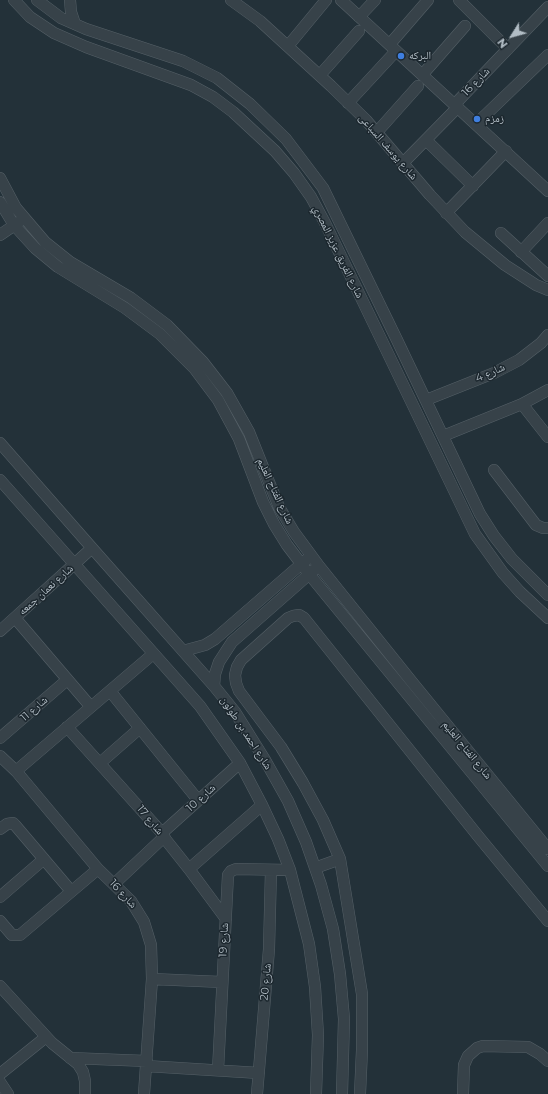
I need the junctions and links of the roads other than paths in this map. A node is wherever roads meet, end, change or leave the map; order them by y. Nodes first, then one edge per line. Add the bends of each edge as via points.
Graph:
1 (14, 0) edge
2 (37, 0) edge
3 (70, 0) edge
4 (231, 0) edge
5 (326, 0) edge
6 (341, 0) edge
7 (374, 0) edge
8 (428, 0) edge
9 (459, 0) edge
10 (548, 7) edge
11 (359, 16) junction
12 (75, 24) junction
13 (465, 26) dead end
14 (359, 31) dead end
15 (288, 46) junction
16 (393, 48) junction
17 (508, 49) junction
18 (548, 55) edge
19 (422, 74) junction
20 (320, 76) junction
21 (418, 86) dead end
22 (348, 103) junction
23 (456, 106) junction
24 (476, 124) junction
25 (377, 132) junction
26 (426, 140) junction
27 (506, 151) junction
28 (403, 163) junction
29 (0, 178) edge
30 (473, 186) junction
31 (548, 191) edge
32 (0, 202) edge
33 (16, 208) junction
34 (446, 213) junction
35 (3, 217) edge
36 (24, 218) junction
37 (548, 223) edge
38 (14, 225) junction
39 (501, 233) dead end
40 (0, 235) edge
41 (521, 252) junction
42 (548, 276) edge
43 (371, 286) junction
44 (548, 290) edge
45 (358, 292) junction
46 (383, 310) junction
47 (370, 316) junction
48 (548, 335) edge
49 (199, 365) junction
50 (548, 390) edge
51 (426, 400) junction
52 (522, 404) junction
53 (443, 436) junction
54 (548, 437) edge
55 (0, 443) edge
56 (494, 470) dead end
57 (0, 480) edge
58 (548, 528) edge
59 (92, 548) junction
60 (311, 556) junction
61 (301, 564) junction
62 (74, 565) junction
63 (319, 566) junction
64 (309, 574) junction
65 (275, 587) junction
66 (287, 593) junction
67 (548, 594) edge
68 (15, 618) junction
69 (548, 618) edge
70 (0, 631) edge
71 (215, 639) junction
72 (183, 651) junction
73 (225, 651) junction
74 (153, 654) junction
75 (67, 680) junction
76 (214, 686) junction
77 (110, 691) junction
78 (90, 708) junction
79 (67, 727) junction
80 (140, 728) junction
81 (0, 738) edge
82 (0, 756) edge
83 (100, 763) junction
84 (240, 763) junction
85 (16, 771) junction
86 (198, 800) junction
87 (262, 805) junction
88 (0, 829) edge
89 (163, 835) junction
90 (548, 849) edge
91 (44, 859) junction
92 (340, 859) junction
93 (548, 866) edge
94 (315, 868) junction
95 (98, 869) junction
96 (189, 869) junction
97 (271, 870) junction
98 (290, 870) junction
99 (114, 884) junction
100 (71, 891) junction
101 (0, 897) edge
102 (226, 919) junction
103 (0, 921) edge
104 (548, 921) edge
105 (152, 979) junction
106 (222, 982) junction
107 (0, 986) edge
108 (46, 1037) junction
109 (70, 1058) junction
110 (548, 1061) edge
111 (146, 1063) junction
112 (218, 1070) junction
113 (259, 1072) junction
114 (0, 1074) edge
115 (0, 1082) edge
116 (8, 1094) edge
117 (85, 1094) edge
118 (144, 1094) edge
119 (257, 1094) edge
120 (316, 1094) edge
121 (342, 1094) edge
122 (360, 1094) edge
123 (463, 1094) edge

1 - 45 street, شارع الفريق عزيز المصري via 30,17 54,33 191,85 233,112 275,151 311,197
2 - 12 street, شارع الفريق عزيز المصري via 61,18
3 - 12 street
4 - 15 street, شارع يوسف السباعى
5 - 15 street
6 - 11 street
7 - 11 street
8 - 16 street
9 - 17 street
10 - 17 street, شارع 16
11 - 16 street
12 - 43 street, شارع الفريق عزيز المصري via 183,61 217,78 250,104 286,139 323,188
13 - 19 street
14 - 20 street
15 - 20 street, شارع يوسف السباعى
16 - 19 street
16 - 22 street
17 - 23 street, شارع 16
18 - 24 street
19 - 23 street
20 - 22 street, شارع يوسف السباعى
21 - 25 street
22 - 25 street, شارع يوسف السباعى
23 - 24 street
23 - 26 street, شارع 16
24 - 27 street
25 - 28 street, شارع يوسف السباعى
26 - 28 street, شارع 16
26 - 30 street
27 - 30 street
27 - 31 street
28 - 34 street, شارع يوسف السباعى
29 - 33 street, شارع الفتاح العليم
30 - 34 street
32 - 35 street, شارع الفتاح العليم
33 - 35 street
33 - 36 street, شارع الفتاح العليم
34 - 44 street, شارع يوسف السباعى via 505,265
35 - 38 street, شارع الفتاح العليم
36 - 38 street
36 - 49 street, شارع الفتاح العليم via 45,242 70,262 131,298 167,325
37 - 41 street
38 - 40 street
38 - 49 street, شارع الفتاح العليم via 35,248 58,267 125,308
39 - 41 street
41 - 42 street
43 - 45 street via 366,291
43 - 46 street, شارع الفريق عزيز المصري
45 - 47 street, شارع الفريق عزيز المصري
46 - 47 street via 375,311
46 - 51 street, شارع الفريق عزيز المصري
47 - 69 street, شارع الفريق عزيز المصري via 475,534 503,573
48 - 51 street, شارع 4 via 519,360 494,373
49 - 60 street, شارع الفتاح العليم via 227,393 249,432 279,507
49 - 61 street, شارع الفتاح العليم via 239,439 274,524
50 - 52 street
51 - 53 street, شارع الفريق عزيز المصري
52 - 53 street
52 - 54 street
53 - 67 street, شارع الفريق عزيز المصري via 480,514 494,536 512,559
55 - 59 street, شارع احمد بن طولون
56 - 58 street via 536,525
57 - 62 street, شارع احمد بن طولون
59 - 62 street, شارع نعمان جمعه
59 - 72 street, شارع احمد بن طولون
60 - 61 street
60 - 63 street, شارع الفتاح العليم
61 - 64 street, شارع الفتاح العليم
61 - 65 street
62 - 68 street, شارع نعمان جمعه
62 - 74 street, شارع احمد بن طولون
63 - 64 street
63 - 90 street, شارع الفتاح العليم
64 - 66 street
64 - 93 street, شارع الفتاح العليم
65 - 66 street via 285,588
65 - 71 street
66 - 73 street
68 - 70 street, شارع نعمان جمعه
68 - 75 street
71 - 72 street
71 - 73 street via 218,647
72 - 76 street, شارع احمد بن طولون
73 - 76 street via 217,668
74 - 77 street
74 - 84 street, شارع احمد بن طولون via 200,706
75 - 78 street
75 - 81 street, شارع 11
76 - 94 street, شارع احمد بن طولون via 235,712 288,801
77 - 78 street
77 - 80 street
78 - 79 street
79 - 83 street, شارع 17
79 - 85 street
80 - 83 street
80 - 86 street
82 - 85 street, شارع 16
83 - 89 street, شارع 17
84 - 86 street, شارع 10
84 - 87 street, شارع احمد بن طولون
85 - 95 street, شارع 16
86 - 89 street, شارع 10
87 - 96 street
87 - 98 street, شارع احمد بن طولون
88 - 91 street via 6,824 16,825
89 - 96 street, شارع 17
89 - 99 street, شارع 10
91 - 100 street
91 - 101 street
92 - 94 street
92 - 104 street via 303,783 236,683 236,671 241,660 293,616 299,615 308,622
92 - 122 street via 362,994
94 - 121 street, شارع احمد بن طولون via 333,929 340,974 344,1020
95 - 99 street, شارع 16
95 - 100 street
96 - 102 street, شارع 17
97 - 98 street, شارع 19
97 - 102 street, شارع 19 via 236,869 230,873
97 - 113 street, شارع 20 via 269,949
98 - 120 street, شارع احمد بن طولون via 309,944 315,987 318,1035
99 - 105 street, شارع 16 via 132,901 144,922 151,945
100 - 103 street via 20,935 12,935
102 - 106 street, شارع 19
105 - 106 street
105 - 111 street, شارع 16
106 - 112 street, شارع 19
107 - 108 street
108 - 109 street
108 - 114 street
109 - 111 street
109 - 117 street via 78,1064 82,1072
110 - 123 street via 528,1047 477,1048 468,1056 464,1065
111 - 112 street
111 - 118 street, شارع 16
112 - 113 street
113 - 119 street, شارع 20
115 - 116 street

